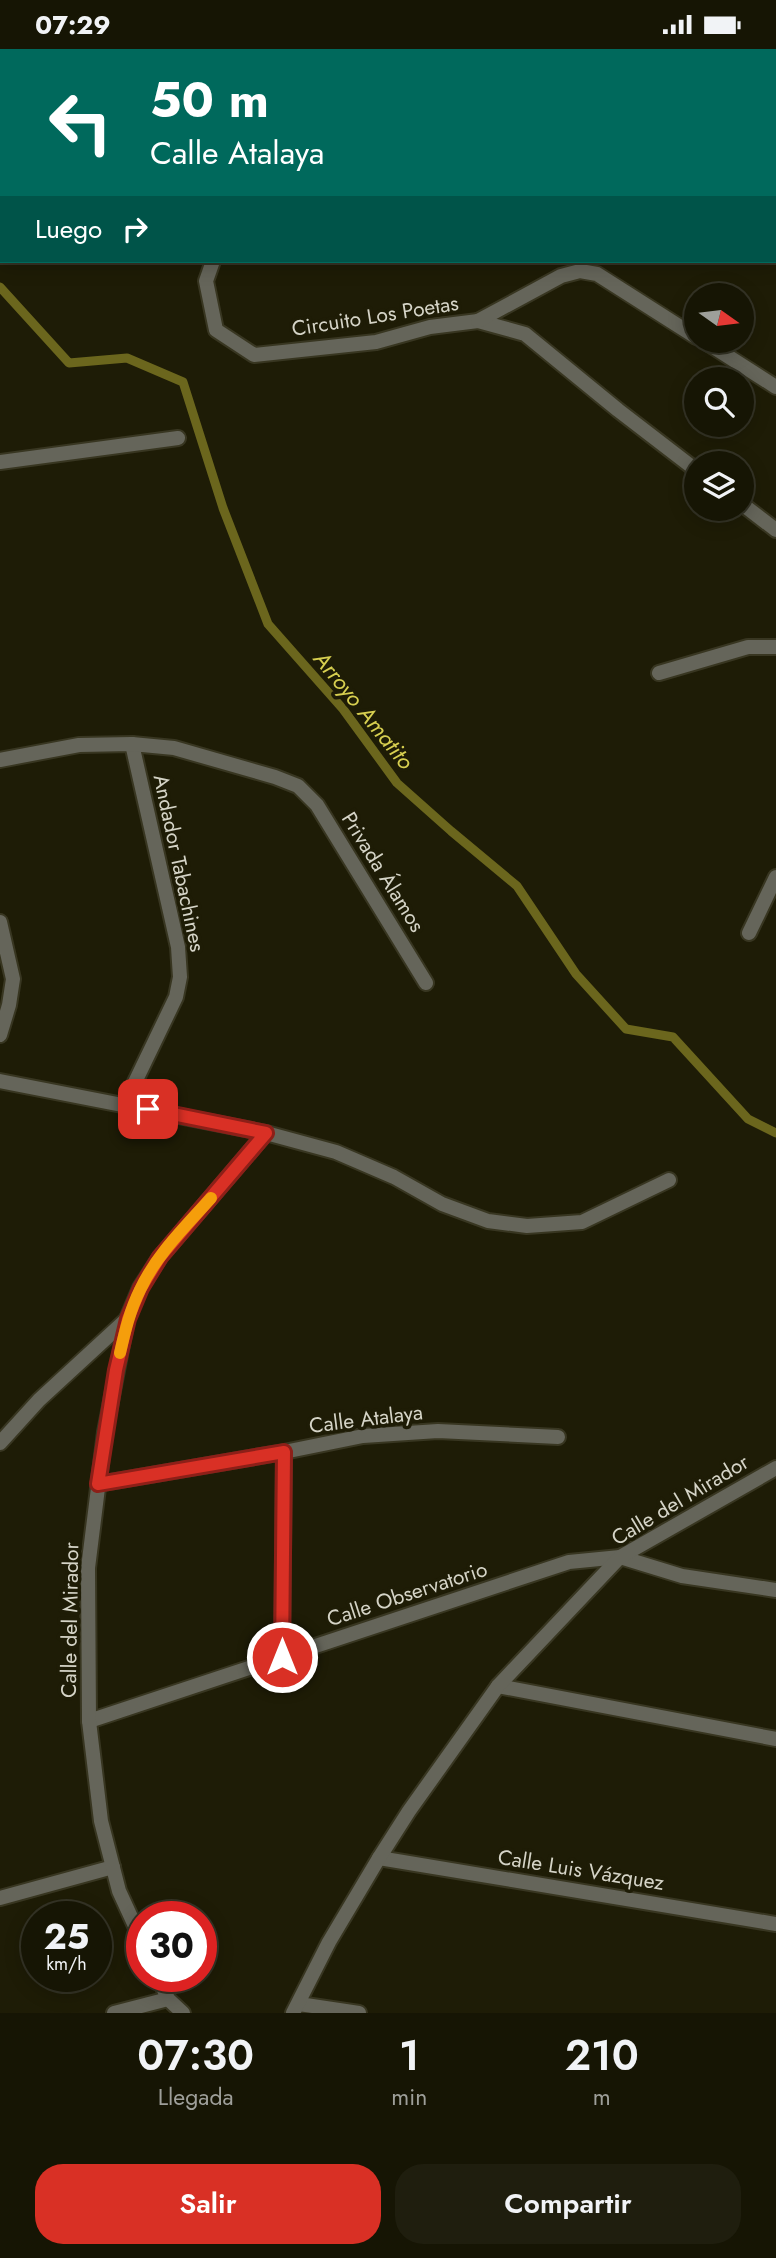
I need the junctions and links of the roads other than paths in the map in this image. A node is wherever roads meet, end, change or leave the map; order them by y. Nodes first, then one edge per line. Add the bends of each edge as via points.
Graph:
1 (212, 263) edge
2 (478, 321) junction
3 (684, 329) edge
4 (723, 353) edge
5 (776, 387) edge
6 (178, 437) dead end
7 (684, 461) edge
8 (0, 462) edge
9 (754, 513) edge
10 (776, 530) edge
11 (776, 646) edge
12 (659, 673) dead end
13 (132, 744) junction
14 (0, 760) edge
15 (776, 877) edge
16 (0, 922) edge
17 (749, 933) dead end
18 (426, 983) dead end
19 (0, 1035) edge
20 (0, 1081) edge
21 (124, 1105) junction
22 (266, 1133) junction
23 (669, 1179) dead end
24 (128, 1319) junction
25 (558, 1437) dead end
26 (0, 1443) edge
27 (284, 1452) junction
28 (776, 1468) edge
29 (98, 1484) junction
30 (620, 1557) junction
31 (776, 1590) edge
32 (282, 1657) junction
33 (498, 1686) junction
34 (89, 1721) junction
35 (776, 1739) edge
36 (379, 1858) junction
37 (113, 1867) junction
38 (0, 1898) edge
39 (126, 1906) edge
40 (776, 1924) edge
41 (165, 1992) edge
42 (168, 1999) junction
43 (296, 2009) edge
44 (114, 2013) edge
45 (183, 2013) edge
46 (359, 2013) edge

1 - 2 street, Circuito Los Poetas via 206,281 216,330 254,355 376,342 430,327
2 - 3 street via 561,276 580,271 597,274
2 - 7 street, Circuito Los Poetas via 525,334
4 - 5 street
6 - 8 street
9 - 10 street
11 - 12 street via 748,647
13 - 14 street via 79,745
13 - 18 street, Privada Álamos via 174,748 298,786 317,805
13 - 21 street, Andador Tabachines via 178,947 180,977 176,997
15 - 17 street
16 - 19 street via 13,979
20 - 21 street
21 - 22 street
22 - 23 street via 336,1152 488,1221 527,1226 582,1222
22 - 24 street, Calle del Mirador via 160,1257
24 - 26 street via 39,1400
24 - 29 street, Calle del Mirador
25 - 27 street, Calle Atalaya via 438,1430 363,1436
27 - 29 street, Calle Atalaya
27 - 32 street
28 - 30 street, Calle del Mirador
29 - 34 street, Calle del Mirador via 88,1568
30 - 31 street via 682,1576
30 - 32 street, Calle Observatorio via 569,1562
30 - 33 street, Calle del Mirador
32 - 34 street, Calle Observatorio
33 - 35 street
33 - 36 street, Calle del Mirador
34 - 37 street, Calle del Mirador via 101,1821
36 - 40 street, Calle Luis Vázquez
36 - 43 street, Calle del Mirador
37 - 38 street
37 - 39 street, Calle del Mirador
41 - 42 street
42 - 44 street
42 - 45 street
43 - 46 street

